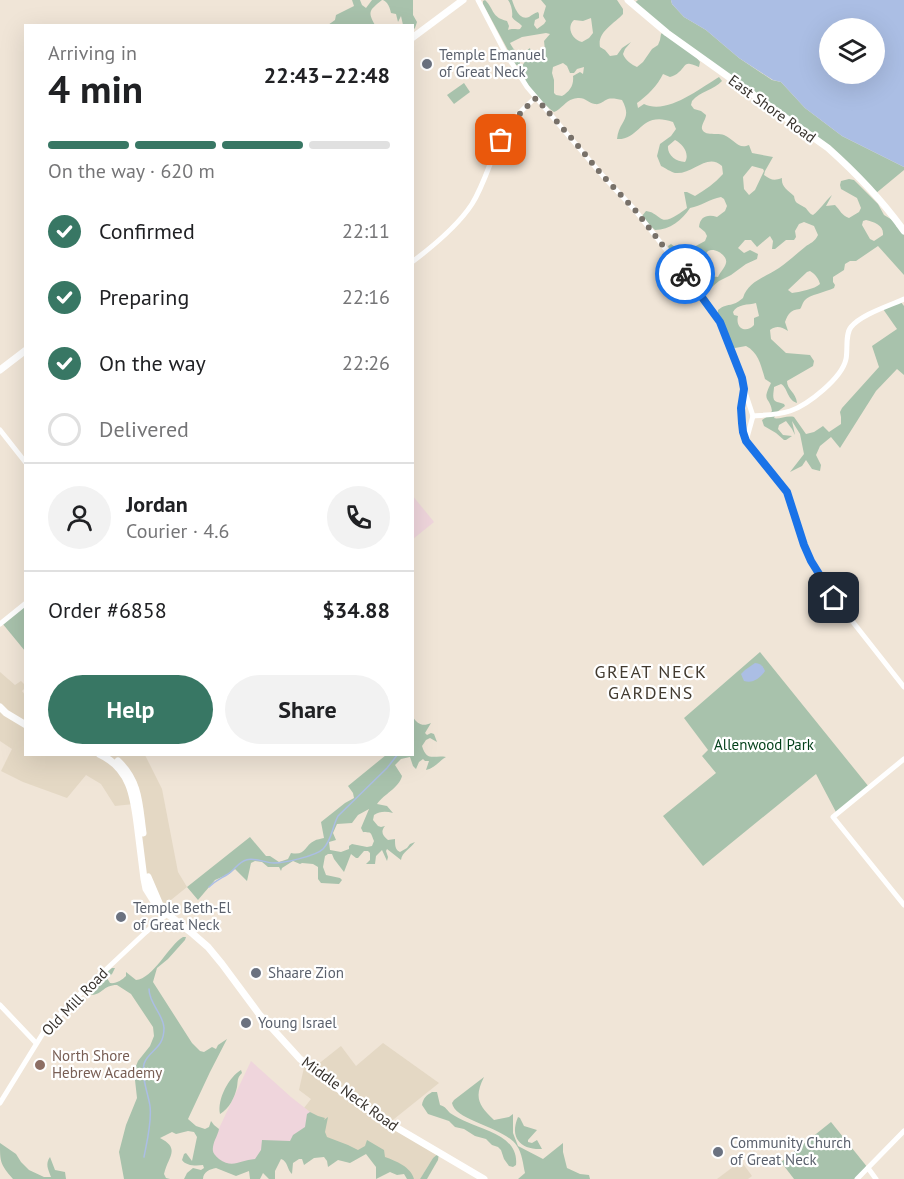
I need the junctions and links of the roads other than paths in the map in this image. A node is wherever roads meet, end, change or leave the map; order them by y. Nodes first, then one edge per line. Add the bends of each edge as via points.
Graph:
1 (463, 0) edge
2 (478, 0) edge
3 (628, 0) edge
4 (414, 37) edge
5 (536, 98) junction
6 (904, 231) edge
7 (414, 260) edge
8 (904, 299) edge
9 (24, 352) edge
10 (0, 370) edge
11 (744, 389) junction
12 (753, 416) junction
13 (0, 430) edge
14 (746, 441) junction
15 (24, 460) edge
16 (24, 605) edge
17 (0, 624) edge
18 (904, 687) edge
19 (2, 710) edge
20 (24, 724) edge
21 (102, 756) edge
22 (112, 756) edge
23 (904, 759) edge
24 (904, 904) edge
25 (161, 908) junction
26 (167, 914) junction
27 (0, 1005) edge
28 (36, 1043) junction
29 (0, 1102) edge
30 (904, 1131) edge
31 (868, 1168) junction
32 (484, 1179) edge
33 (857, 1179) edge
34 (876, 1179) edge

1 - 4 main road
2 - 5 street via 506,54
3 - 6 main road, East Shore Road via 667,33 828,148 868,187
5 - 7 street via 507,128 468,210
5 - 11 street via 635,210 718,318
8 - 12 street via 852,326 844,366 826,388 792,410
9 - 10 main road
11 - 12 street
11 - 14 street via 741,408
12 - 14 street
13 - 15 street
14 - 18 street via 787,492 811,561 834,598
16 - 17 street
19 - 20 main road
21 - 25 main road, Middle Neck Road via 116,764 131,789 146,889
22 - 25 main road, Middle Neck Road via 135,785 147,876
23 - 24 street via 833,817
25 - 26 main road, Middle Neck Road
26 - 28 street, Old Mill Road via 67,1006
26 - 32 main road, Middle Neck Road via 205,944 300,1059 376,1116
27 - 28 street
28 - 29 street, Old Mill Road
30 - 31 street
31 - 33 street
31 - 34 street

